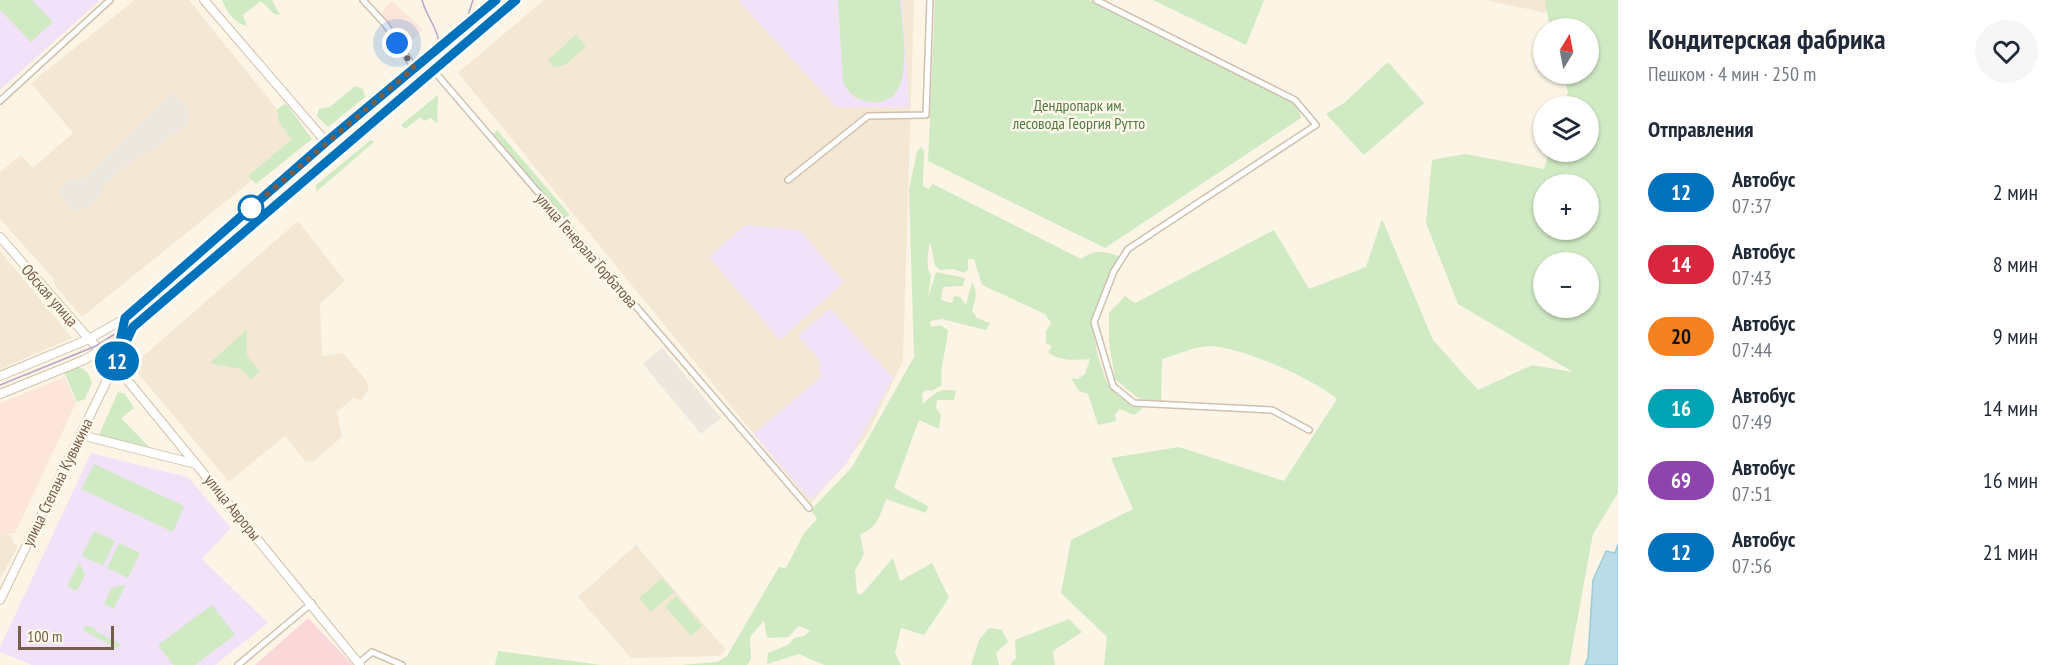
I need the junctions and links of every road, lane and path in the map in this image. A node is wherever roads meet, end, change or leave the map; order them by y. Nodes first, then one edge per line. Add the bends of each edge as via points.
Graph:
1 (110, 0) edge
2 (204, 0) edge
3 (363, 0) edge
4 (495, 0) edge
5 (516, 0) edge
6 (930, 0) edge
7 (1096, 0) edge
8 (414, 68) junction
9 (434, 71) junction
10 (0, 101) edge
11 (326, 142) junction
12 (788, 180) dead end
13 (0, 237) edge
14 (124, 319) junction
15 (132, 328) junction
16 (122, 338) junction
17 (89, 339) junction
18 (102, 351) junction
19 (115, 365) junction
20 (0, 376) edge
21 (0, 394) edge
22 (1309, 430) dead end
23 (81, 435) junction
24 (198, 465) junction
25 (809, 508) dead end
26 (0, 600) edge
27 (312, 603) junction
28 (360, 663) edge
29 (238, 665) edge
30 (402, 665) edge

1 - 10 street
2 - 11 main road
3 - 8 street via 386,25
4 - 8 main road
5 - 9 main road
6 - 12 street via 926,115 868,116
7 - 22 street via 1295,100 1316,125 1128,249 1114,271 1094,322 1113,386 1134,403 1272,410
8 - 9 street
8 - 11 main road
9 - 15 main road
9 - 25 street, улица Генерала Горбатова
11 - 14 main road
13 - 17 main road, Обская улица
14 - 16 main road, улица Степана Кувыкина
14 - 17 main road
15 - 16 main road
15 - 19 main road, улица Степана Кувыкина
16 - 18 main road
16 - 19 main road, улица Степана Кувыкина
17 - 18 main road, Обская улица
17 - 20 main road
18 - 19 main road, улица Авроры
18 - 21 main road
19 - 23 main road, улица Степана Кувыкина
19 - 24 main road, улица Авроры
23 - 24 main road
23 - 26 main road, улица Степана Кувыкина
24 - 27 main road, улица Авроры
27 - 28 main road, улица Авроры
27 - 29 street
28 - 30 street via 372,652

